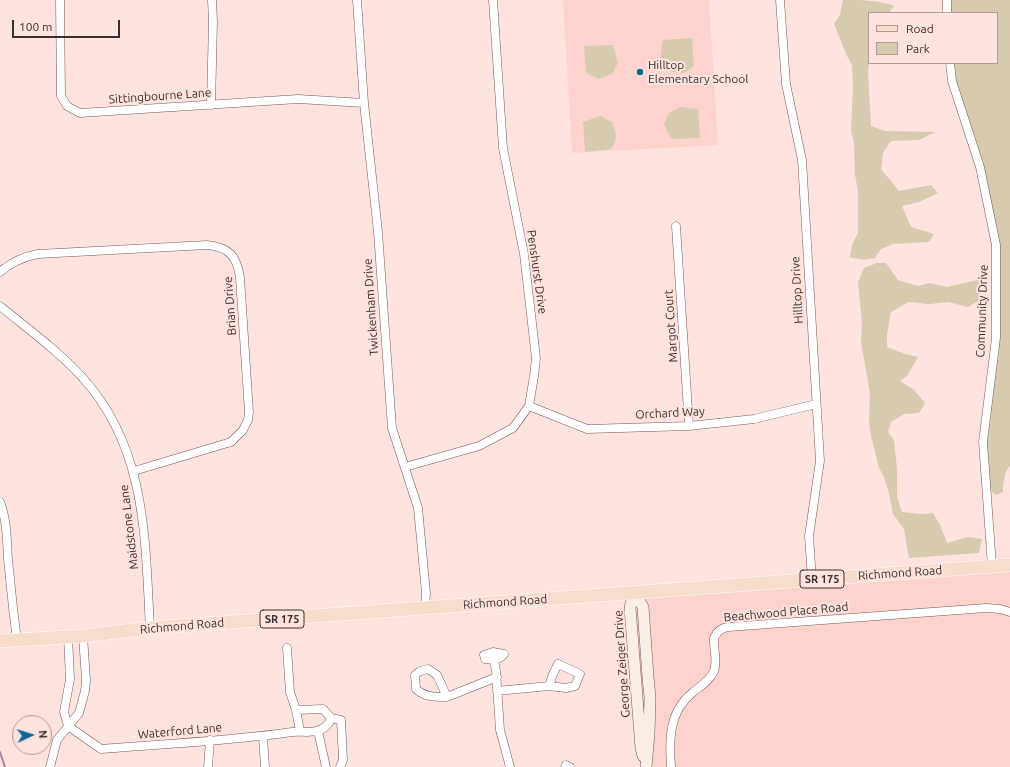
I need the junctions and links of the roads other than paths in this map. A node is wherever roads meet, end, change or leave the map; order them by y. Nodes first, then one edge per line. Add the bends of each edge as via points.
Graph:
1 (60, 0) edge
2 (212, 0) edge
3 (357, 0) edge
4 (492, 0) edge
5 (780, 0) edge
6 (947, 0) edge
7 (947, 12) edge
8 (950, 64) edge
9 (364, 103) junction
10 (210, 105) junction
11 (676, 226) dead end
12 (0, 272) edge
13 (0, 306) edge
14 (816, 404) junction
15 (529, 406) junction
16 (689, 426) junction
17 (405, 467) junction
18 (134, 471) junction
19 (0, 502) edge
20 (1010, 565) edge
21 (992, 566) junction
22 (812, 579) junction
23 (634, 592) junction
24 (425, 608) junction
25 (1010, 612) edge
26 (150, 628) junction
27 (83, 636) junction
28 (68, 637) junction
29 (17, 640) junction
30 (0, 641) edge
31 (287, 648) dead end
32 (494, 660) dead end
33 (497, 677) junction
34 (550, 686) dead end
35 (497, 691) junction
36 (447, 697) dead end
37 (296, 710) junction
38 (331, 718) junction
39 (68, 726) junction
40 (300, 731) junction
41 (318, 731) junction
42 (263, 736) junction
43 (210, 740) junction
44 (50, 767) edge
45 (208, 767) edge
46 (265, 767) edge
47 (326, 767) edge
48 (340, 767) edge
49 (510, 767) edge
50 (565, 767) edge
51 (570, 767) edge
52 (646, 767) edge
53 (671, 767) edge

1 - 10 street, Sittingbourne Lane via 61,96 67,106 80,113
2 - 10 street
3 - 9 street, Twickenham Drive
4 - 15 street, Penshurst Drive via 503,148 524,254 536,358
5 - 14 street, Hilltop Drive via 786,84 802,160
6 - 7 street
8 - 21 street, Community Drive via 952,81 980,167 996,245 996,338 983,442
9 - 10 street, Sittingbourne Lane via 298,99
9 - 17 street, Twickenham Drive via 378,232 392,428
11 - 16 street, Margot Court
12 - 18 street, Brian Drive via 16,260 38,254 207,245 224,248 236,260 240,278 249,412 244,430 231,442
13 - 18 street, Maidstone Lane via 51,346 83,378 108,412
14 - 16 street, Orchard Way via 754,419
14 - 22 street, Hilltop Drive via 820,461 809,536
15 - 16 street, Orchard Way via 587,429
15 - 17 street, Penshurst Drive via 513,428 479,446
17 - 24 street, Twickenham Drive via 418,508 426,593
18 - 26 street, Maidstone Lane via 143,522
19 - 29 street via 6,529
20 - 21 main road, Richmond Road / SR 175
21 - 22 main road, Richmond Road / SR 175
22 - 23 main road, Richmond Road / SR 175
23 - 24 main road, Richmond Road / SR 175
23 - 52 street, George Zeiger Drive via 643,607 650,697
24 - 26 main road, Richmond Road / SR 175
25 - 53 street, Beachwood Place Road via 986,608 732,626 721,629 714,638 713,674 706,683 685,699 674,718 670,737
26 - 27 main road, Richmond Road / SR 175
27 - 28 main road, Richmond Road / SR 175
27 - 39 street via 85,691 79,712
28 - 29 main road, Richmond Road / SR 175
28 - 39 street via 70,679 64,712
29 - 30 main road, Richmond Road / SR 175
31 - 37 street via 290,692
32 - 33 street
33 - 35 street
33 - 36 street
34 - 35 street
35 - 49 street via 500,730
37 - 38 street via 323,709
37 - 40 street
38 - 41 street via 330,722
38 - 48 street via 341,720 343,760
39 - 43 street, Waterford Lane via 101,749
39 - 44 street via 57,740
40 - 41 street, Waterford Lane
40 - 42 street, Waterford Lane
41 - 47 street
42 - 43 street, Waterford Lane
42 - 46 street
43 - 45 street
50 - 51 street

